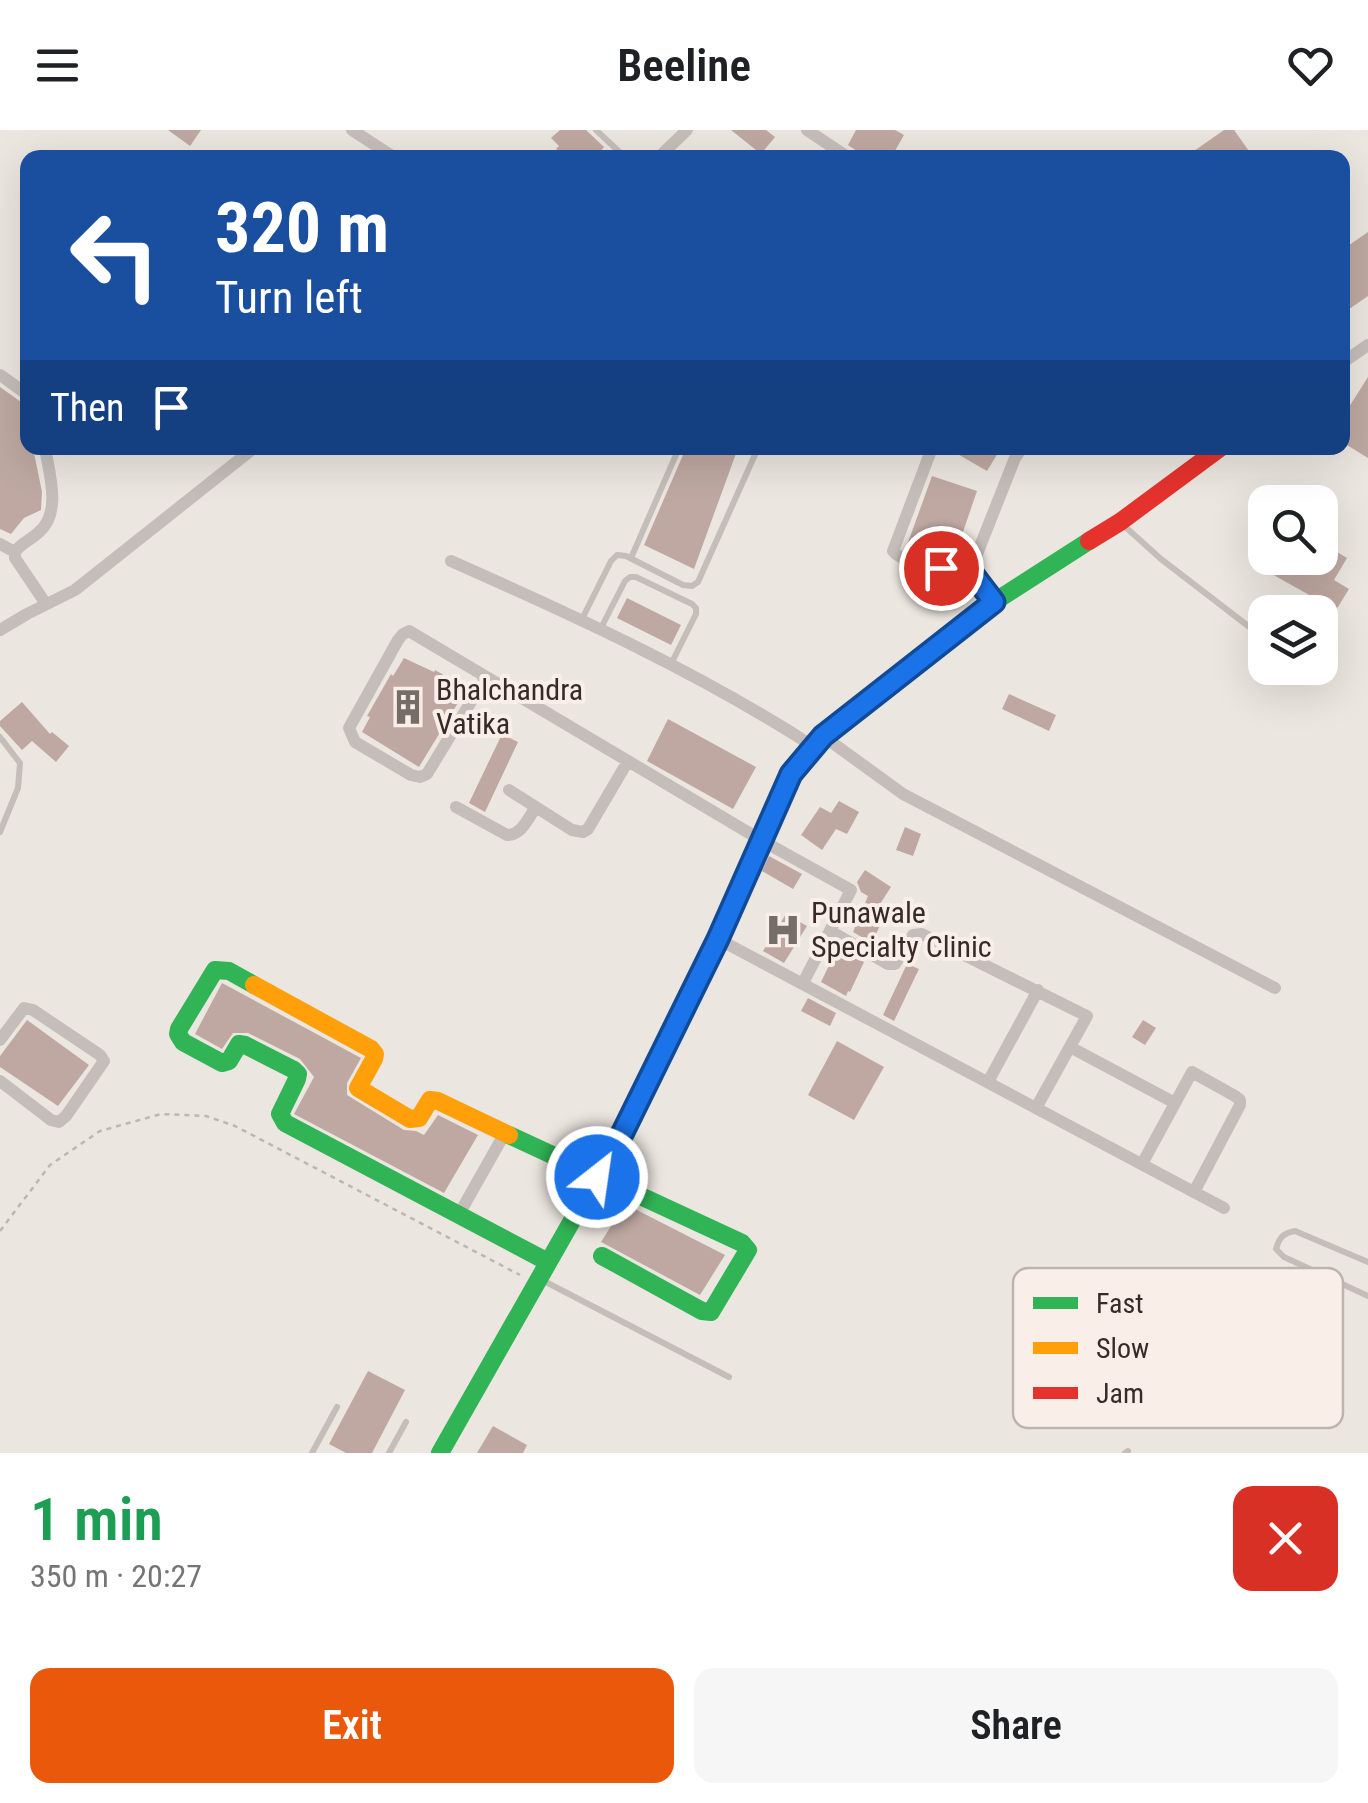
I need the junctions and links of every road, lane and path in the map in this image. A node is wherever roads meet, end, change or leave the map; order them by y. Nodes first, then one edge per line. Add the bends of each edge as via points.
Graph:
1 (352, 130) edge
2 (596, 130) edge
3 (686, 130) edge
4 (807, 130) edge
5 (383, 150) edge
6 (617, 150) edge
7 (666, 150) edge
8 (837, 150) edge
9 (46, 455) edge
10 (245, 455) edge
11 (677, 455) edge
12 (755, 455) edge
13 (929, 455) edge
14 (1018, 455) edge
15 (1209, 455) edge
16 (1120, 522) junction
17 (0, 544) edge
18 (14, 552) junction
19 (631, 558) junction
20 (451, 561) dead end
21 (968, 568) junction
22 (994, 602) junction
23 (46, 604) junction
24 (582, 619) junction
25 (1248, 625) edge
26 (600, 629) junction
27 (0, 630) edge
28 (670, 665) junction
29 (486, 677) junction
30 (0, 737) edge
31 (818, 742) junction
32 (628, 761) junction
33 (509, 790) dead end
34 (456, 807) dead end
35 (536, 807) junction
36 (0, 832) edge
37 (761, 840) junction
38 (830, 931) junction
39 (718, 939) junction
40 (803, 984) junction
41 (1275, 988) dead end
42 (1038, 990) junction
43 (0, 1040) edge
44 (1070, 1046) junction
45 (0, 1081) edge
46 (988, 1082) junction
47 (1175, 1104) junction
48 (1036, 1108) junction
49 (505, 1133) junction
50 (1142, 1164) junction
51 (597, 1177) junction
52 (1194, 1192) junction
53 (1224, 1208) dead end
54 (458, 1216) junction
55 (0, 1230) edge
56 (602, 1256) dead end
57 (1368, 1262) edge
58 (1308, 1268) edge
59 (541, 1275) junction
60 (1343, 1284) edge
61 (1368, 1296) edge
62 (729, 1377) dead end
63 (337, 1408) dead end
64 (406, 1422) dead end
65 (312, 1453) edge
66 (389, 1453) edge
67 (440, 1453) edge

1 - 5 street
2 - 6 lane
3 - 7 street
4 - 8 street
9 - 18 street via 52,499 47,524
10 - 23 street via 75,590
11 - 19 lane
12 - 19 lane via 698,582 684,585
13 - 21 street via 893,551 922,564
14 - 21 street
15 - 16 street
16 - 22 street
16 - 25 lane
17 - 18 street
18 - 23 street
19 - 24 lane via 611,560
20 - 24 street
21 - 22 street
22 - 31 street
23 - 27 street
24 - 26 street
26 - 28 street
26 - 28 lane via 630,577 692,604 696,614
28 - 31 street
29 - 29 street via 409,631 350,734 420,777
29 - 32 street
30 - 36 lane via 20,763 18,788
31 - 37 street via 791,774
31 - 41 street via 903,794
32 - 35 street via 588,829 572,830
32 - 37 street
33 - 35 street
34 - 35 street via 514,835
37 - 38 street via 851,890
37 - 39 street
38 - 40 street
38 - 42 street via 888,964 895,964 913,935 922,934
39 - 40 street
39 - 51 street
40 - 46 street
42 - 44 street via 1087,1016
42 - 46 street
43 - 45 street via 24,1008 104,1061 59,1122
44 - 47 street
44 - 48 street
46 - 48 street
47 - 50 street
47 - 52 street via 1192,1072 1240,1100
48 - 50 street
49 - 51 street
49 - 54 street
49 - 54 street via 434,1100 410,1119 361,1090 374,1060 371,1049 229,971 215,970 179,1030 183,1042 222,1063 240,1044 294,1070 297,1079 280,1114 285,1124
50 - 52 street
51 - 56 street via 748,1250 711,1312
51 - 59 street
52 - 53 street
54 - 59 street
55 - 59 path via 50,1165 100,1131 161,1114 206,1116
57 - 58 lane via 1295,1231 1285,1234 1276,1249
59 - 62 lane
59 - 67 street
60 - 61 lane
63 - 65 lane
64 - 66 lane

